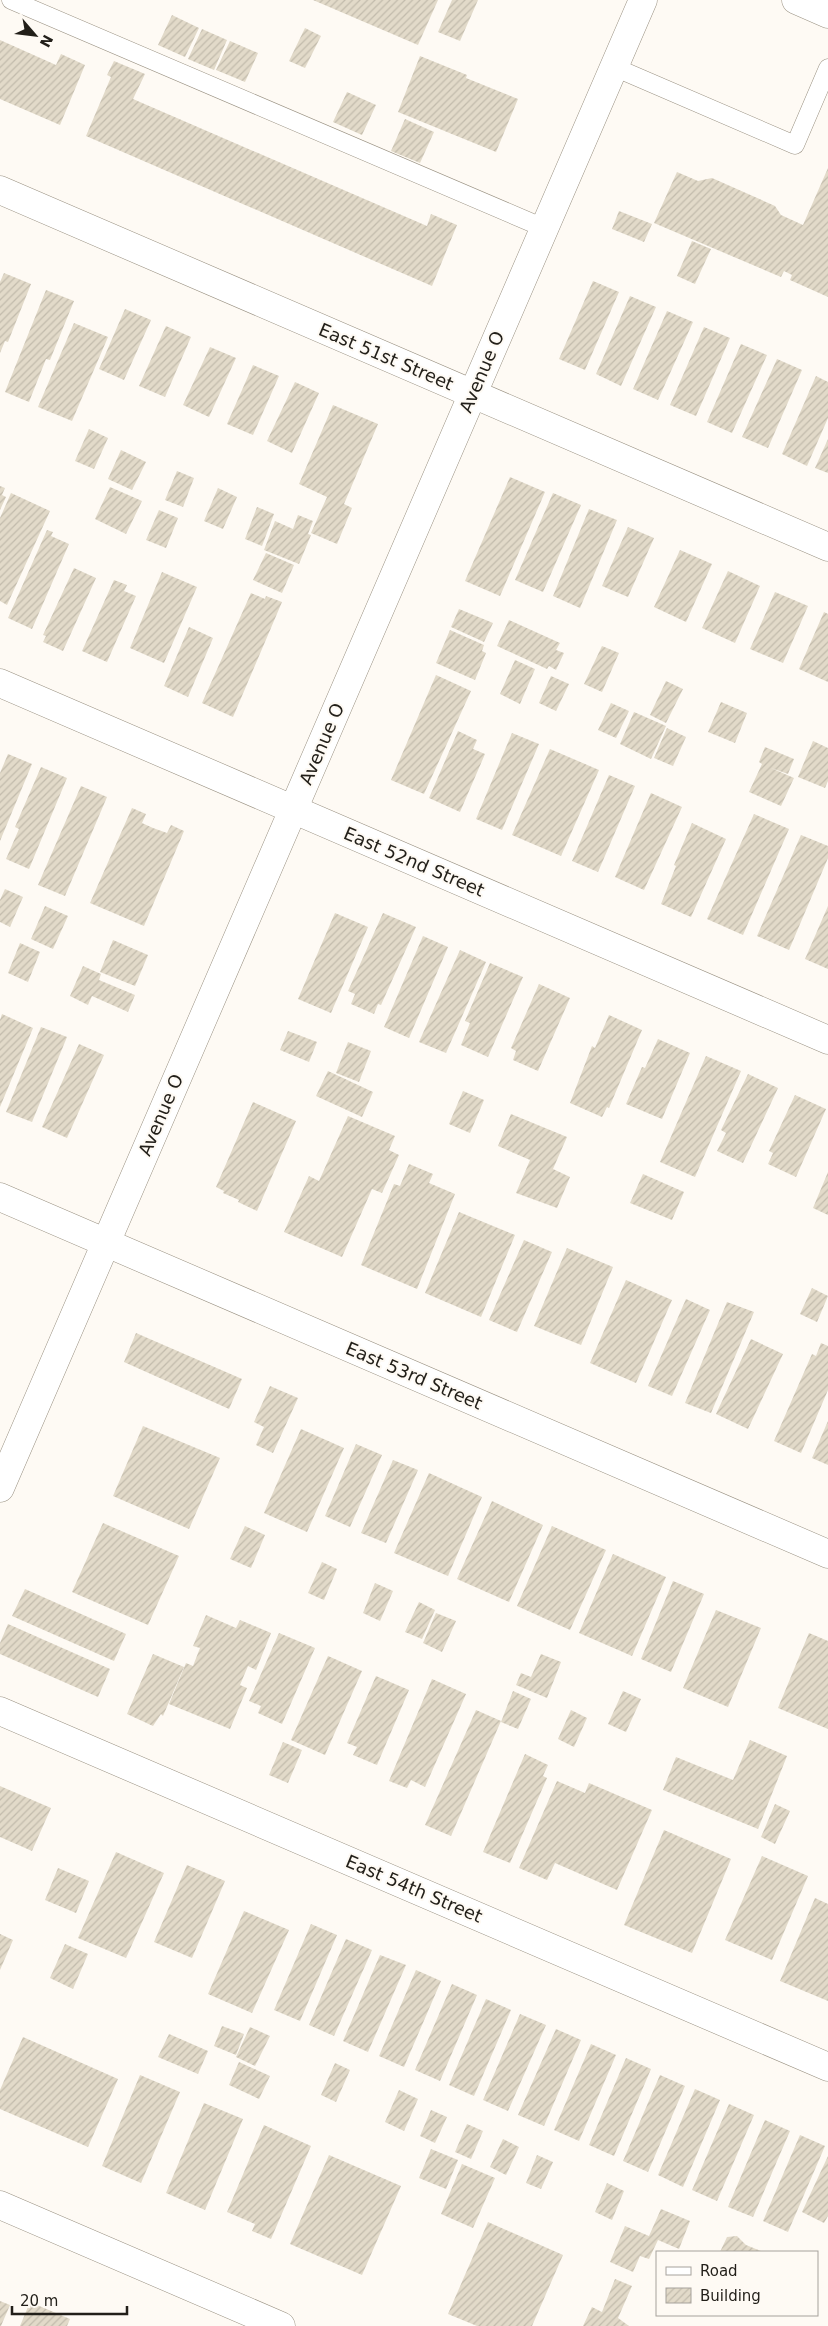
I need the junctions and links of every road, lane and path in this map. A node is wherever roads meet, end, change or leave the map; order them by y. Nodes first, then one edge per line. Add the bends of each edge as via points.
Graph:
1 (11, 0) edge
2 (643, 0) edge
3 (796, 0) edge
4 (828, 14) edge
5 (614, 67) junction
6 (828, 68) edge
7 (0, 190) edge
8 (544, 228) junction
9 (473, 394) junction
10 (828, 547) edge
11 (0, 683) edge
12 (293, 809) junction
13 (828, 1040) edge
14 (0, 1197) edge
15 (106, 1242) junction
16 (0, 1488) edge
17 (828, 1554) edge
18 (0, 1711) edge
19 (828, 2067) edge
20 (0, 2205) edge
21 (281, 2326) edge

1 - 8 lane
2 - 5 street, Avenue O
3 - 4 street
5 - 6 lane via 795,145
5 - 8 street, Avenue O
7 - 9 street, East 51st Street
8 - 9 street, Avenue O
9 - 10 street, East 51st Street
9 - 12 street, Avenue O
11 - 12 street, East 52nd Street
12 - 13 street, East 52nd Street
12 - 15 street, Avenue O
14 - 15 street, East 53rd Street
15 - 16 street, Avenue O
15 - 17 street, East 53rd Street
18 - 19 street, East 54th Street
20 - 21 street

